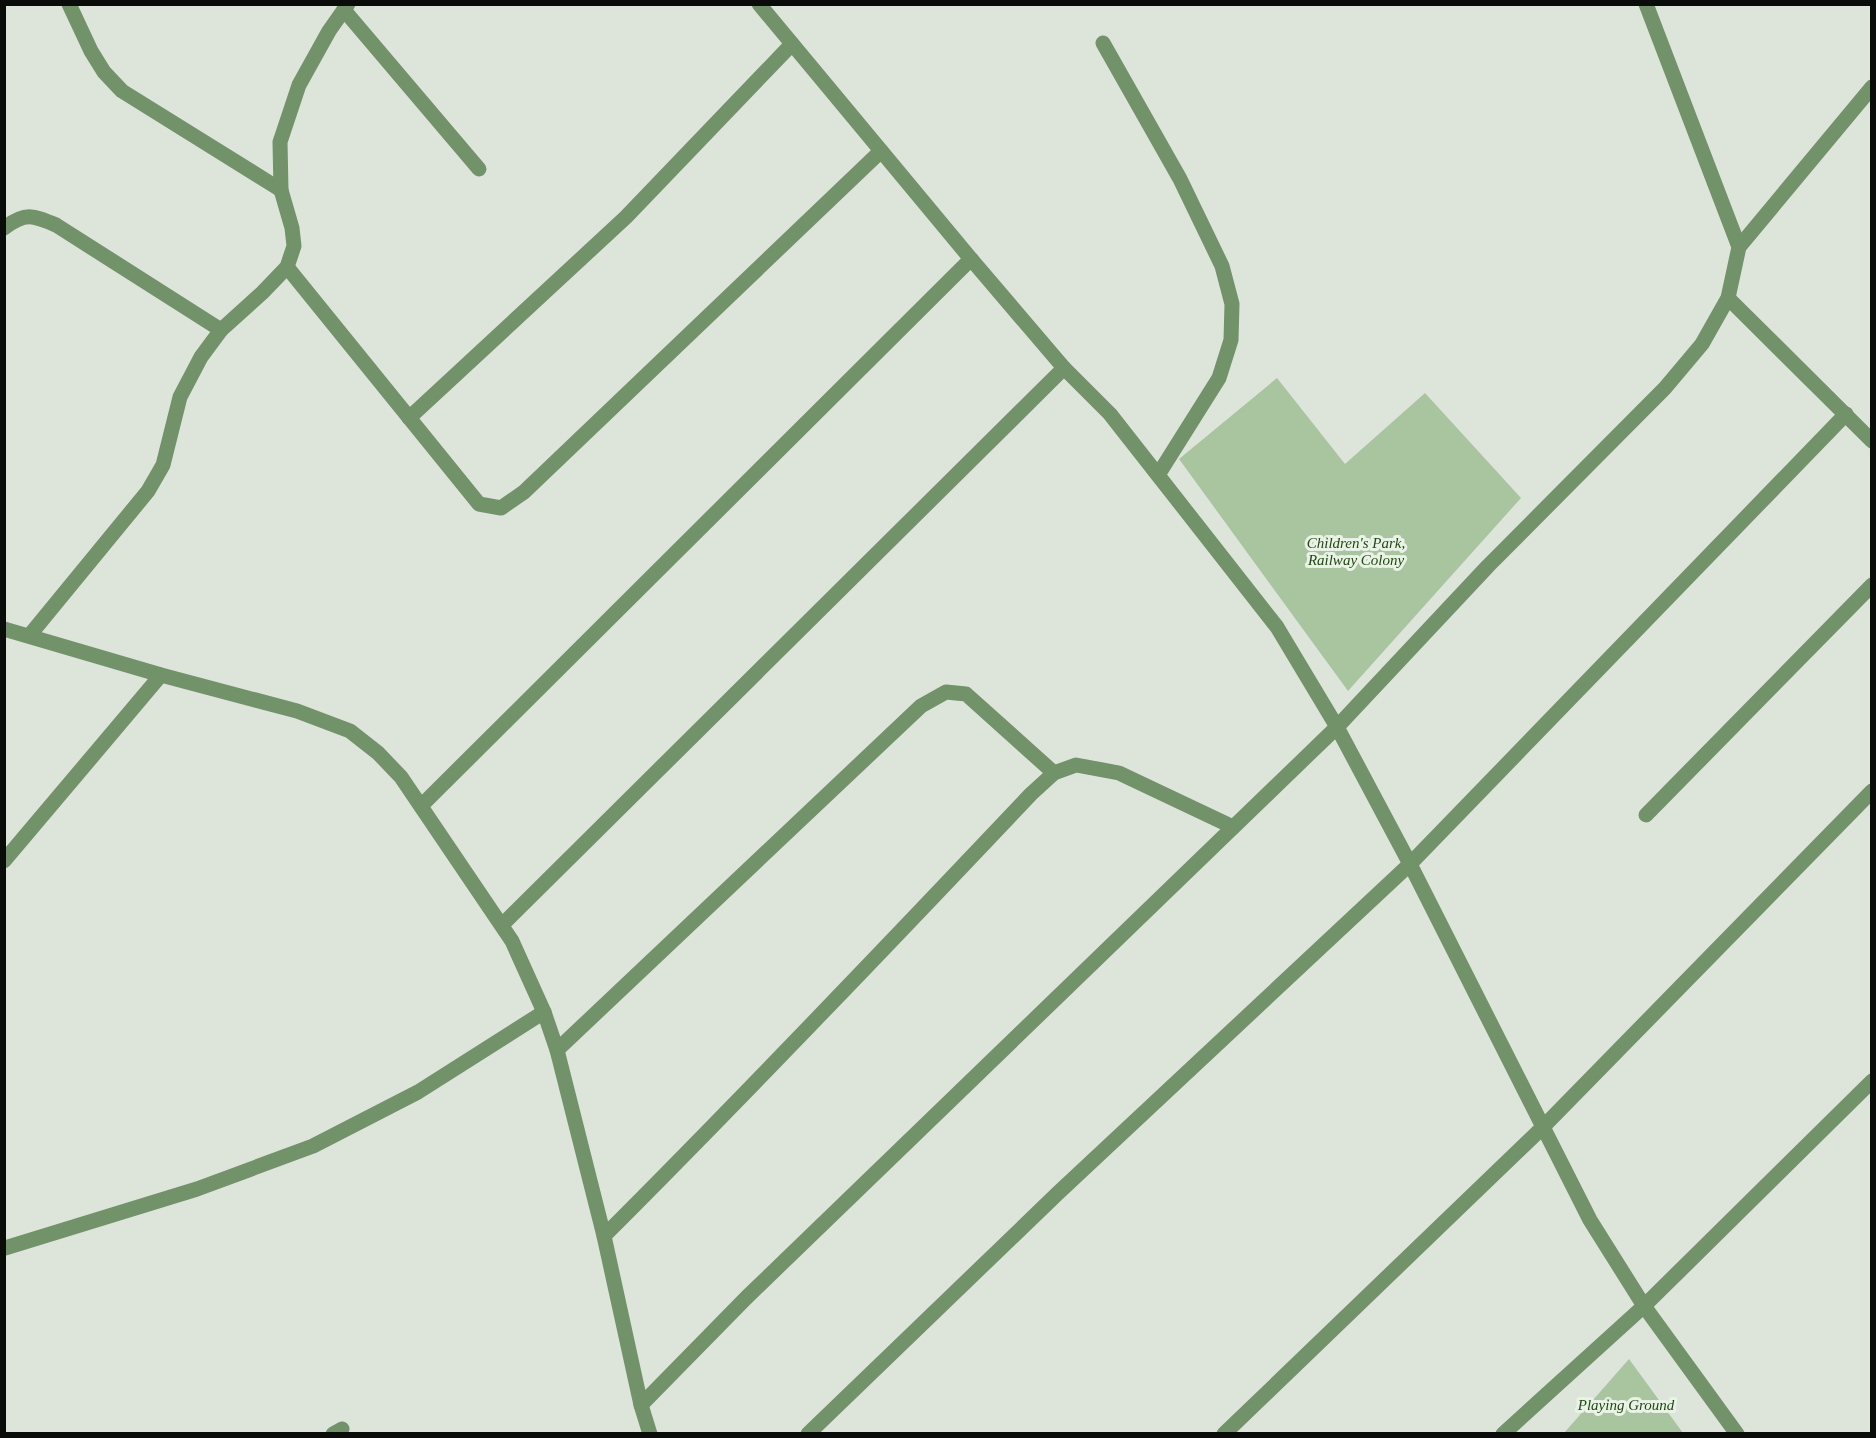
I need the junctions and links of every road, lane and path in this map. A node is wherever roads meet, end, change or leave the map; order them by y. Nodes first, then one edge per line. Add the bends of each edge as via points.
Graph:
1 (69, 4) edge
2 (759, 4) edge
3 (1646, 4) edge
4 (346, 7) edge
5 (1103, 43) dead end
6 (792, 44) junction
7 (1872, 87) edge
8 (881, 151) junction
9 (479, 169) dead end
10 (281, 190) junction
11 (4, 228) edge
12 (1739, 247) junction
13 (971, 259) junction
14 (286, 267) junction
15 (1728, 298) junction
16 (221, 330) junction
17 (1065, 368) junction
18 (1846, 414) junction
19 (409, 418) junction
20 (1872, 441) edge
21 (1158, 475) junction
22 (1872, 585) edge
23 (4, 629) edge
24 (29, 636) junction
25 (161, 675) junction
26 (1336, 727) junction
27 (1054, 773) junction
28 (1872, 791) edge
29 (421, 806) junction
30 (1646, 815) dead end
31 (1233, 827) junction
32 (4, 861) edge
33 (1410, 864) junction
34 (502, 925) junction
35 (544, 1012) junction
36 (557, 1050) junction
37 (1872, 1081) edge
38 (1543, 1127) junction
39 (604, 1236) junction
40 (5, 1248) edge
41 (1644, 1306) junction
42 (640, 1405) junction
43 (650, 1434) edge
44 (808, 1434) edge
45 (1224, 1434) edge
46 (1503, 1434) edge
47 (1737, 1434) edge

1 - 10 street via 91,51 122,91
2 - 6 street
3 - 12 street
4 - 9 street
4 - 10 street via 299,85 280,142
5 - 21 street via 1180,179 1222,266 1232,304 1231,340 1219,378
6 - 8 street
6 - 19 street via 626,217
7 - 12 street
8 - 13 street
8 - 19 street via 524,492 501,508 479,504
10 - 14 street via 294,246
11 - 16 street via 17,218 35,216 56,225
12 - 15 street
13 - 17 street
13 - 29 street
14 - 16 street
14 - 19 street
15 - 18 street
15 - 26 street via 1702,344 1665,388 1488,566
16 - 24 street via 180,397 163,465 148,490
17 - 21 street via 1110,414
17 - 34 street
18 - 20 street
18 - 33 street
21 - 26 street via 1277,627
22 - 30 street
23 - 24 street
24 - 25 street
25 - 29 street via 297,711 350,731 401,777
25 - 32 street
26 - 31 street
26 - 33 street
27 - 31 street via 1076,765 1119,773
27 - 36 street via 966,694 946,692 921,706
27 - 39 street
28 - 38 street
29 - 34 street
31 - 42 street
33 - 38 street
33 - 44 street via 1066,1185
34 - 35 street
35 - 36 street
35 - 40 street via 418,1092 313,1146 197,1188
36 - 39 street
37 - 41 street
38 - 41 street via 1590,1220
38 - 45 street
39 - 42 street
41 - 46 street
41 - 47 street
42 - 43 street

